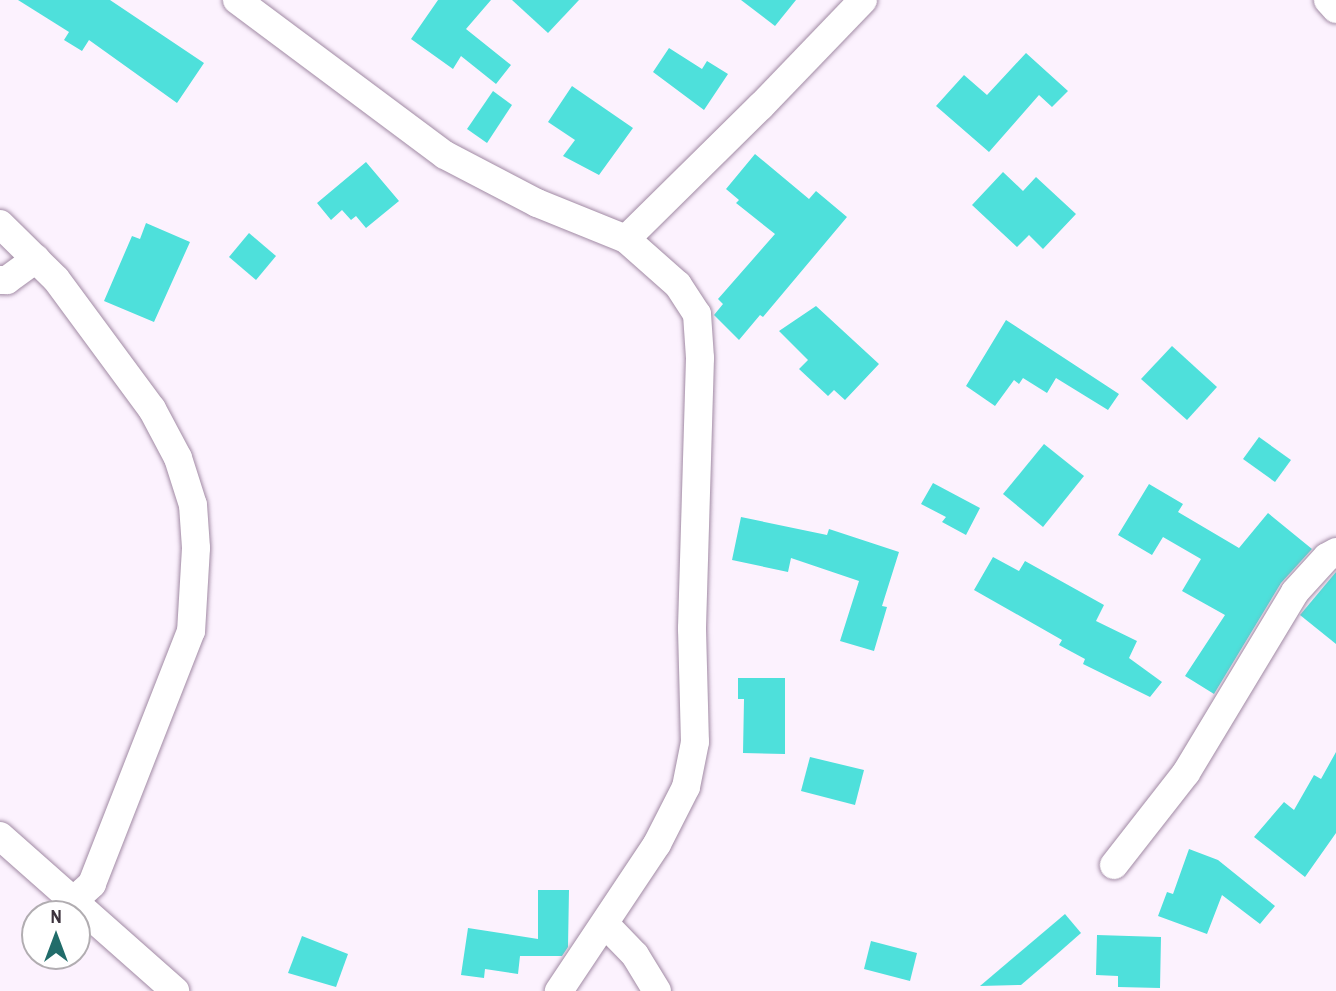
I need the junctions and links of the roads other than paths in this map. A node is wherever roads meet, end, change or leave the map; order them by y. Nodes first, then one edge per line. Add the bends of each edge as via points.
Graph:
1 (237, 0) edge
2 (863, 0) edge
3 (1328, 0) edge
4 (1336, 9) edge
5 (0, 224) edge
6 (626, 239) junction
7 (36, 259) junction
8 (0, 280) edge
9 (1336, 552) edge
10 (0, 836) edge
11 (1114, 864) dead end
12 (72, 900) edge
13 (74, 900) edge
14 (91, 917) edge
15 (605, 924) junction
16 (175, 991) edge
17 (559, 991) edge
18 (657, 991) edge

1 - 6 street via 444,155 537,203
2 - 6 street
3 - 4 street
5 - 7 street
6 - 15 street via 678,285 697,314 695,742 686,787 657,844
7 - 8 street via 7,280
7 - 13 street via 56,279 152,409 178,458 193,505 196,548 191,631 92,884
9 - 11 street via 1295,592 1186,773
10 - 12 street
14 - 16 street
15 - 17 street
15 - 18 street via 635,955

